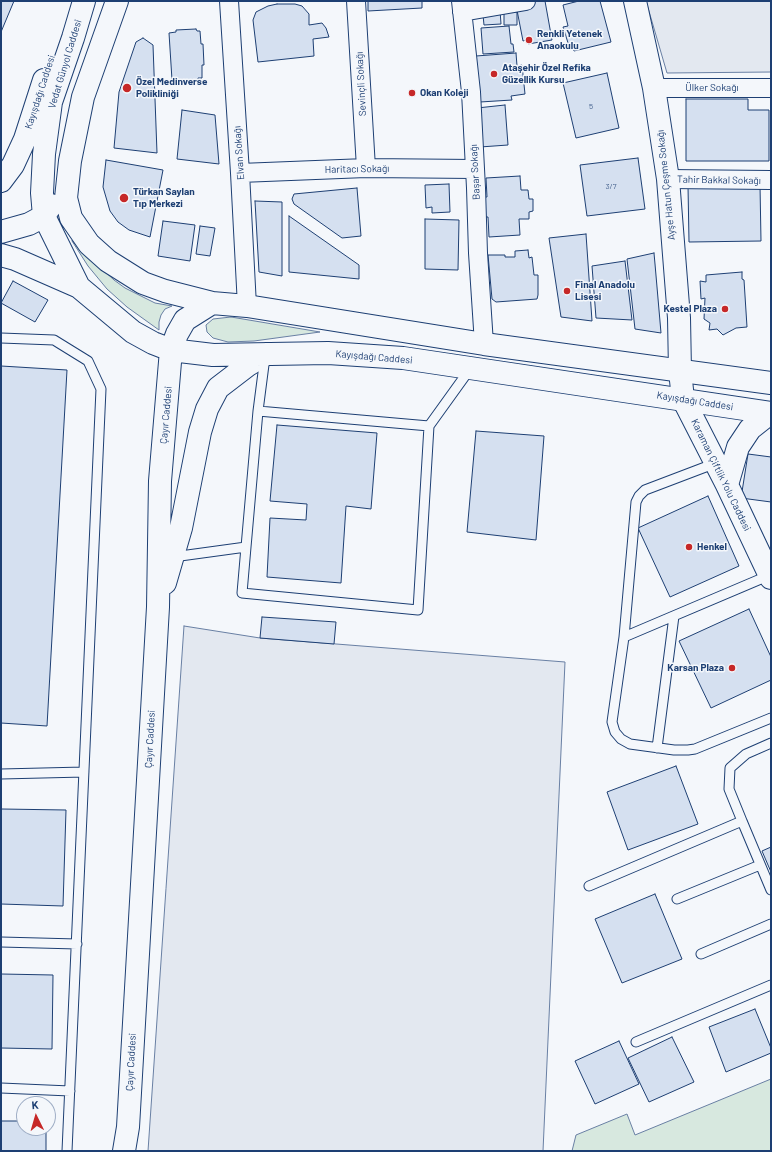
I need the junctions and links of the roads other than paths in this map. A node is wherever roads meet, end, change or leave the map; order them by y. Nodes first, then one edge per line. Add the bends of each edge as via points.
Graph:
1 (76, 1) edge
2 (84, 1) edge
3 (117, 1) edge
4 (228, 1) edge
5 (356, 1) edge
6 (526, 1) edge
7 (635, 1) edge
8 (462, 6) edge
9 (654, 88) junction
10 (771, 88) edge
11 (70, 161) junction
12 (366, 168) junction
13 (474, 169) junction
14 (240, 173) junction
15 (668, 179) junction
16 (771, 180) edge
17 (1, 181) edge
18 (44, 216) junction
19 (1, 232) edge
20 (1, 255) edge
21 (79, 287) junction
22 (212, 303) junction
23 (247, 306) junction
24 (1, 338) edge
25 (484, 344) junction
26 (172, 350) junction
27 (266, 354) junction
28 (471, 368) junction
29 (680, 371) junction
30 (771, 383) edge
31 (683, 399) junction
32 (258, 411) junction
33 (770, 413) edge
34 (429, 426) junction
35 (716, 463) junction
36 (727, 485) junction
37 (246, 547) junction
38 (173, 557) junction
39 (770, 576) edge
40 (158, 607) junction
41 (674, 616) junction
42 (624, 637) junction
43 (771, 718) edge
44 (771, 743) edge
45 (657, 748) junction
46 (84, 772) junction
47 (1, 774) edge
48 (742, 821) junction
49 (760, 865) junction
50 (589, 886) dead end
51 (771, 890) edge
52 (677, 899) dead end
53 (771, 924) edge
54 (1, 942) edge
55 (77, 944) junction
56 (701, 954) dead end
57 (771, 985) edge
58 (636, 1042) dead end
59 (1, 1088) edge
60 (70, 1090) junction
61 (128, 1127) junction
62 (68, 1151) edge
63 (124, 1151) edge
64 (130, 1151) edge

1 - 17 main road, Kayışdağı Caddesi via 63,22 25,139 13,165
2 - 18 main road, Vedat Günyol Caddesi via 51,102 42,174
3 - 11 main road via 82,97
4 - 14 street, Elvan Sokağı
5 - 12 street, Sevinçli Sokağı
6 - 8 street
7 - 9 main road, Ayşe Hatun Çeşme Sokağı
8 - 13 street, Başar Sokağı
9 - 10 street, Ülker Sokağı
9 - 15 main road, Ayşe Hatun Çeşme Sokağı
11 - 18 main road via 58,192
11 - 22 main road via 66,198 71,218 89,244 108,261 143,282
12 - 13 street, Haritacı Sokağı
12 - 14 street, Haritacı Sokağı
13 - 25 street, Başar Sokağı
14 - 23 street, Elvan Sokağı
15 - 16 street, Tahir Bakkal Sokağı
15 - 29 main road, Ayşe Hatun Çeşme Sokağı via 679,318
18 - 19 main road via 29,224
18 - 21 main road, Vedat Günyol Caddesi
20 - 21 main road, Kayışdağı Caddesi
21 - 26 main road, Kayışdağı Caddesi via 133,332
22 - 23 main road
22 - 26 main road, Çayır Caddesi via 185,320
23 - 25 main road
24 - 46 lane via 54,340 88,361 101,389
25 - 29 main road
26 - 27 main road, Kayışdağı Caddesi via 213,355
26 - 40 main road, Çayır Caddesi via 160,481
27 - 28 main road, Kayışdağı Caddesi via 328,353 403,358
27 - 32 lane
27 - 38 main road via 218,388 207,409
28 - 31 main road, Kayışdağı Caddesi
28 - 34 lane
29 - 30 main road
29 - 31 main road, Karaman Çiftlik Yolu Caddesi
31 - 33 main road, Kayışdağı Caddesi
31 - 35 main road, Karaman Çiftlik Yolu Caddesi
32 - 34 lane
32 - 37 lane
33 - 36 main road via 750,429 738,448
34 - 37 lane via 418,610 242,593
35 - 36 main road, Karaman Çiftlik Yolu Caddesi
35 - 42 lane via 645,490 639,496 636,502
36 - 39 main road, Karaman Çiftlik Yolu Caddesi
37 - 38 lane
38 - 40 main road
39 - 41 lane
40 - 61 main road, Çayır Caddesi
41 - 42 lane
41 - 45 lane
42 - 45 lane via 612,722 615,732 621,739 630,744
43 - 45 lane via 695,749
44 - 48 lane via 746,754 730,768 729,789
46 - 47 lane
46 - 55 lane
48 - 49 lane
48 - 50 lane
49 - 51 lane
49 - 52 lane
53 - 56 lane
54 - 55 lane
55 - 60 lane
57 - 58 lane
59 - 60 lane
60 - 62 lane
61 - 63 main road, Çayır Caddesi
61 - 64 main road, Çayır Caddesi

